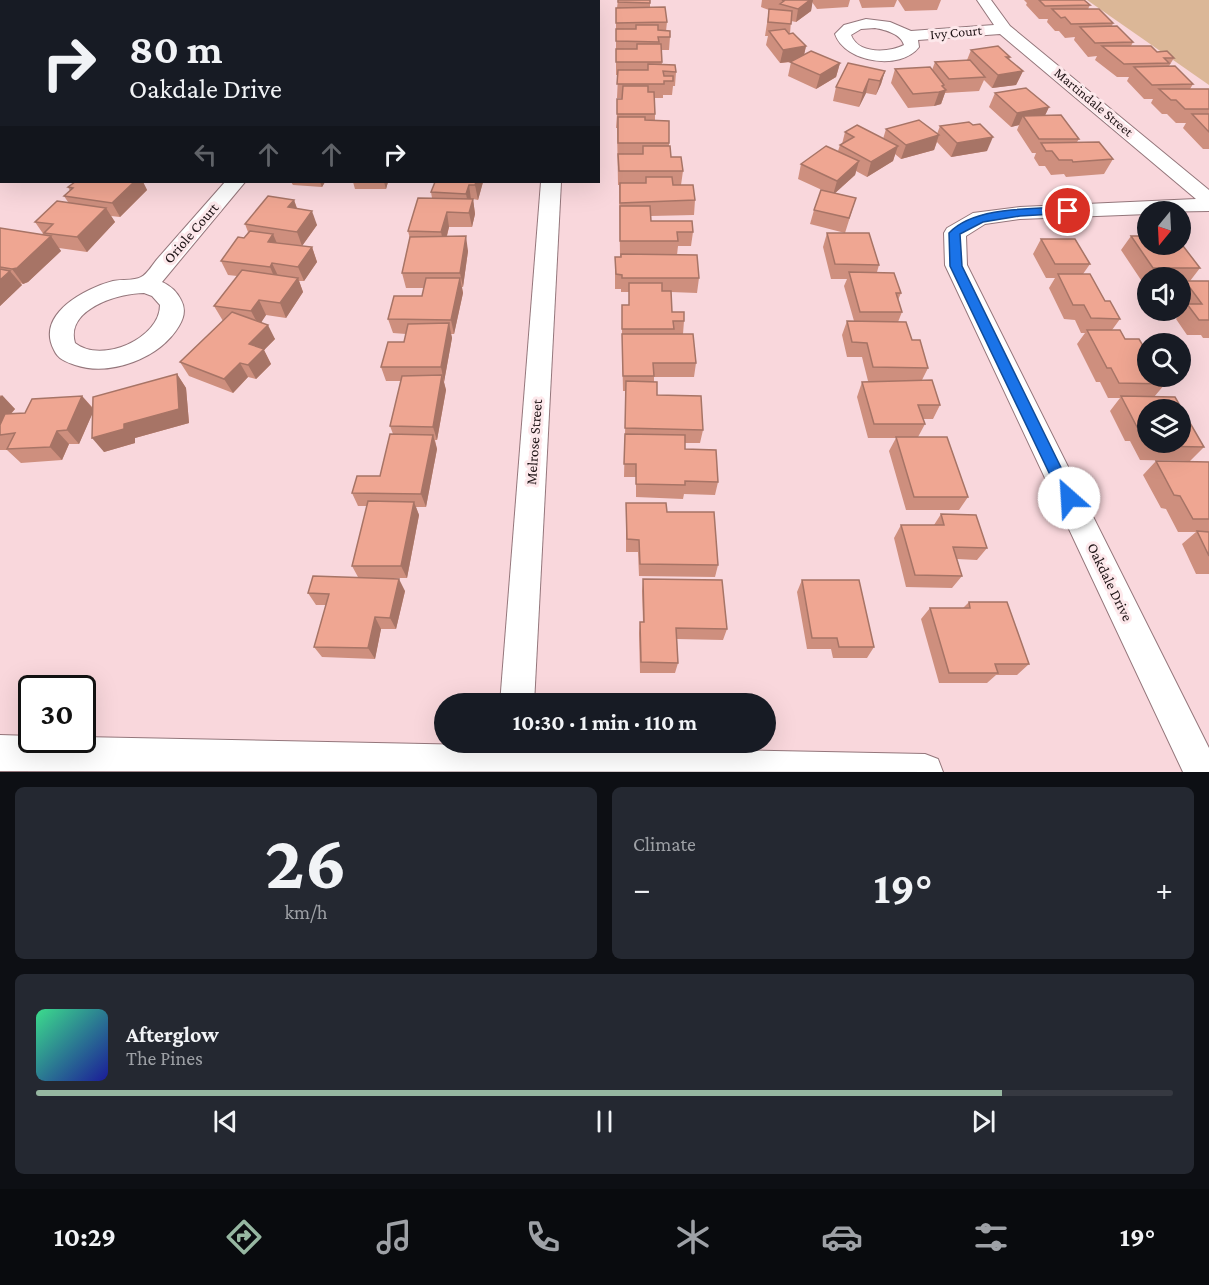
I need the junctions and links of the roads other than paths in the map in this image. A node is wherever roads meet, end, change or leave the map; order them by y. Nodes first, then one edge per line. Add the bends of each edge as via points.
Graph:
1 (984, 0) edge
2 (1004, 29) junction
3 (908, 36) dead end
4 (234, 183) edge
5 (551, 183) edge
6 (1209, 200) edge
7 (1209, 205) edge
8 (147, 285) dead end
9 (518, 693) edge
10 (0, 753) edge
11 (513, 759) edge
12 (925, 772) edge
13 (1202, 772) edge

1 - 2 street, Martindale Street
2 - 3 street, Ivy Court
2 - 6 street, Martindale Street
4 - 8 street, Oriole Court
5 - 9 street, Melrose Street
7 - 13 street, Oakdale Drive via 1020,213 980,219 955,233 956,266
10 - 11 street
11 - 12 street

